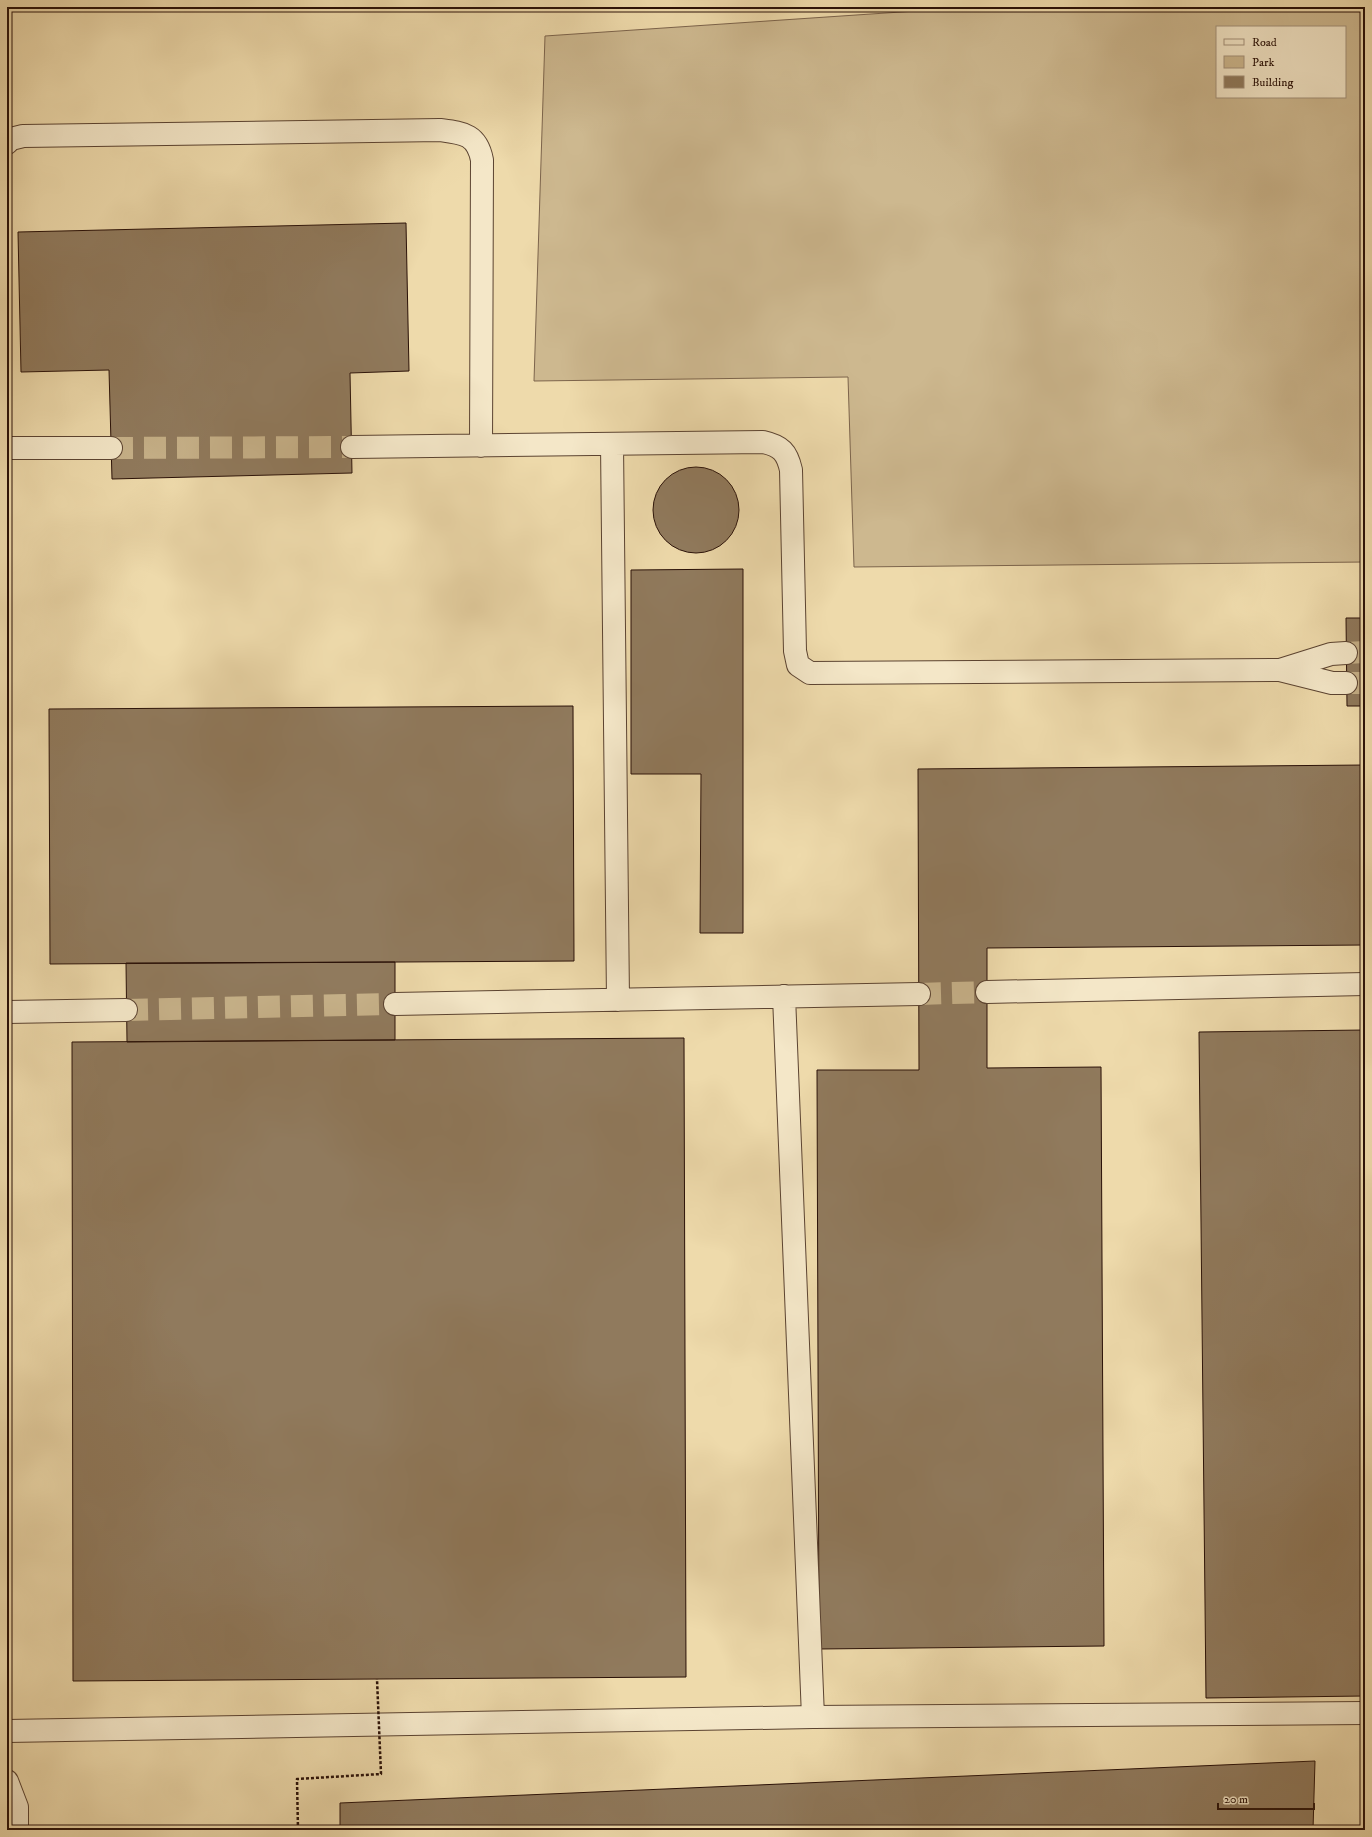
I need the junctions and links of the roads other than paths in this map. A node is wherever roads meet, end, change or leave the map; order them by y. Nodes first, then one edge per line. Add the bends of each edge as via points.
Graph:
1 (7, 143) edge
2 (612, 444) junction
3 (481, 446) junction
4 (352, 447) tunnel mouth
5 (7, 448) edge
6 (111, 448) tunnel mouth
7 (1346, 653) tunnel mouth
8 (1280, 670) junction
9 (1346, 683) tunnel mouth
10 (1365, 984) edge
11 (987, 992) tunnel mouth
12 (919, 994) tunnel mouth
13 (784, 996) junction
14 (618, 1000) junction
15 (395, 1004) tunnel mouth
16 (126, 1010) tunnel mouth
17 (7, 1012) edge
18 (1365, 1713) edge
19 (813, 1717) junction
20 (7, 1731) edge
21 (7, 1781) edge
22 (17, 1830) edge

1 - 3 lane via 23,136 440,130 458,132 471,138 480,149 482,160
2 - 3 lane
2 - 8 lane via 763,442 775,445 788,457 791,470 795,651 798,665 810,673
2 - 14 lane
3 - 4 lane
5 - 6 lane
7 - 8 lane via 1331,654
8 - 9 lane via 1332,683
10 - 11 lane
12 - 13 lane
13 - 14 lane
13 - 19 lane
14 - 15 lane
16 - 17 lane
18 - 19 lane
19 - 20 lane
21 - 22 lane via 17,1807

